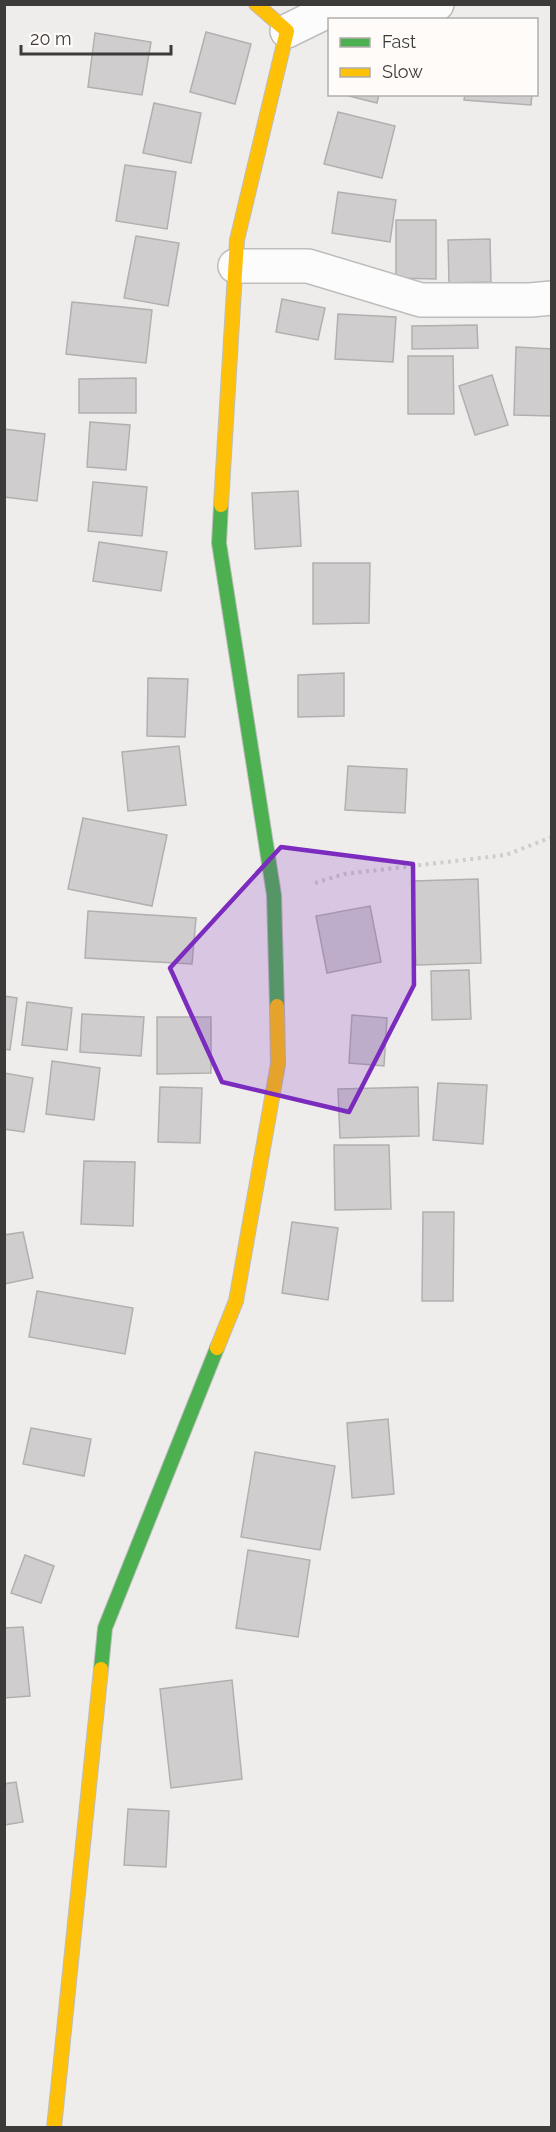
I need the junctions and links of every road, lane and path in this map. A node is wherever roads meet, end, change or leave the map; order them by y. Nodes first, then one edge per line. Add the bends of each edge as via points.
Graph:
1 (256, 4) edge
2 (437, 4) edge
3 (287, 31) junction
4 (235, 266) junction
5 (552, 298) edge
6 (552, 837) edge
7 (274, 896) junction
8 (54, 2127) edge

1 - 3 street
2 - 3 street via 409,13 338,6
3 - 4 street via 237,240
4 - 5 street via 308,266 421,300
4 - 7 street via 219,543
6 - 7 path via 506,855 344,874
7 - 8 street via 278,1064 236,1301 105,1628

